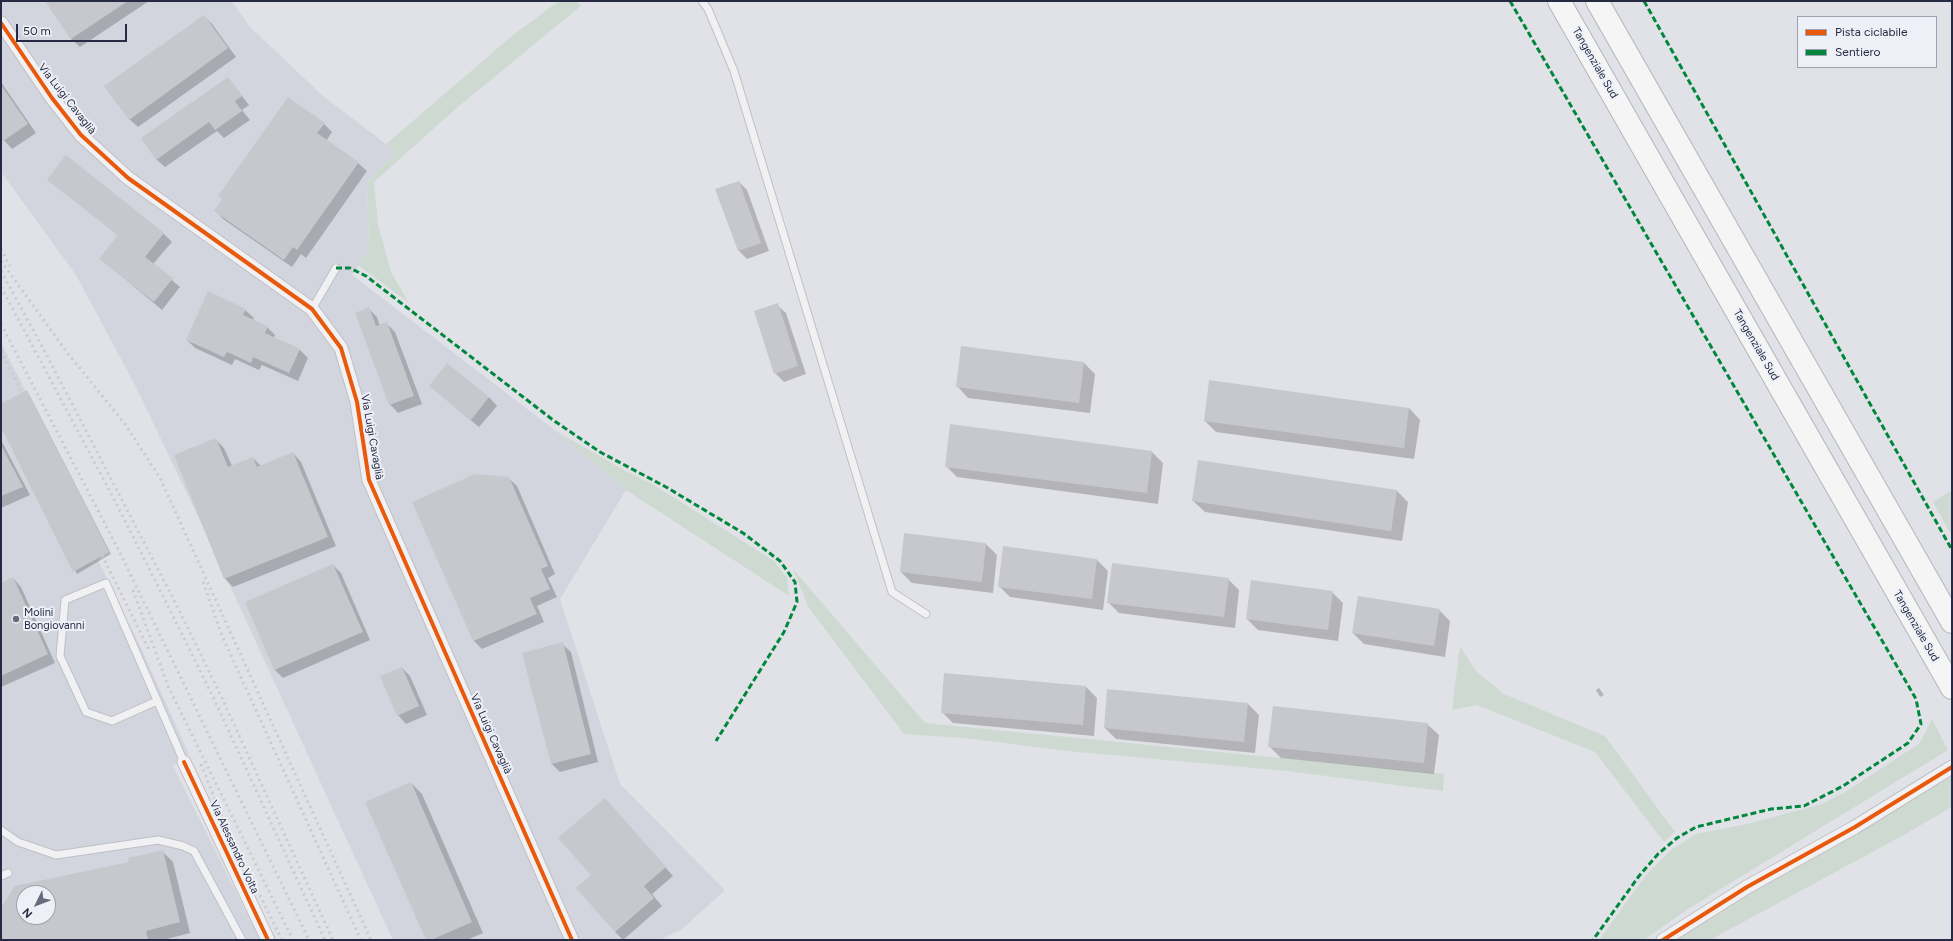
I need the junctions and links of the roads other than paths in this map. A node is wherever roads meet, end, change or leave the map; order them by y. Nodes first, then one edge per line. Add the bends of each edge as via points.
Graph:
1 (702, 1) edge
2 (1559, 1) edge
3 (1597, 1) edge
4 (1, 24) edge
5 (336, 268) dead end
6 (312, 309) junction
7 (926, 614) dead end
8 (1952, 622) edge
9 (1952, 688) edge
10 (157, 701) junction
11 (184, 762) joint
12 (1952, 767) edge
13 (1, 830) edge
14 (242, 940) edge
15 (268, 940) edge
16 (572, 940) edge
17 (1663, 940) edge

1 - 7 lane via 708,9 734,71 892,592
2 - 9 highway, Tangenziale Sud
3 - 8 highway
4 - 6 street, Via Luigi Cavaglià via 81,135 128,178
5 - 6 lane
6 - 16 street, Via Luigi Cavaglià via 341,348 357,402 369,480
10 - 10 lane via 106,583 65,600 60,656 86,712 112,721
10 - 11 lane
11 - 15 street, Via Alessandro Volta
12 - 17 street via 1855,827 1747,887
13 - 14 lane via 18,842 56,855 158,840 194,851

